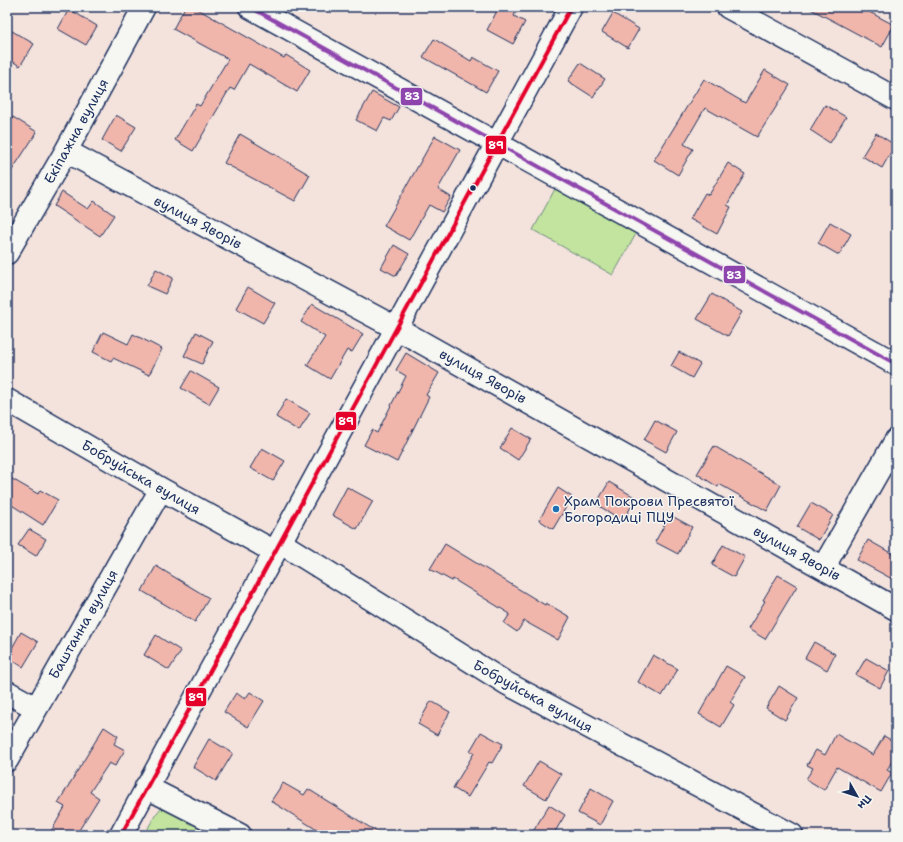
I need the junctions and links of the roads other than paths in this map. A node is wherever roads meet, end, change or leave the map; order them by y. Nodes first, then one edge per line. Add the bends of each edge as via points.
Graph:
1 (144, 7) edge
2 (250, 7) edge
3 (572, 7) edge
4 (728, 7) edge
5 (896, 99) edge
6 (497, 144) junction
7 (66, 151) junction
8 (7, 253) edge
9 (396, 328) junction
10 (896, 364) edge
11 (7, 400) edge
12 (896, 440) edge
13 (160, 489) junction
14 (278, 548) junction
15 (823, 568) junction
16 (896, 609) edge
17 (7, 692) edge
18 (36, 708) junction
19 (7, 760) edge
20 (146, 787) junction
21 (121, 835) edge
22 (240, 835) edge
23 (792, 835) edge

1 - 7 street, Екіпажна вулиця
2 - 6 street
3 - 6 street
4 - 5 street
6 - 9 street
6 - 10 street
7 - 8 street, Екіпажна вулиця
7 - 9 street, вулиця Яворів
9 - 14 street
9 - 15 street, вулиця Яворів
11 - 13 street, Бобруйська вулиця
12 - 15 street
13 - 14 street, Бобруйська вулиця
13 - 18 street, Баштанна вулиця
14 - 20 street
14 - 23 street, Бобруйська вулиця via 506,683
15 - 16 street, вулиця Яворів
17 - 18 street
18 - 19 street, Баштанна вулиця
20 - 21 street
20 - 22 street

